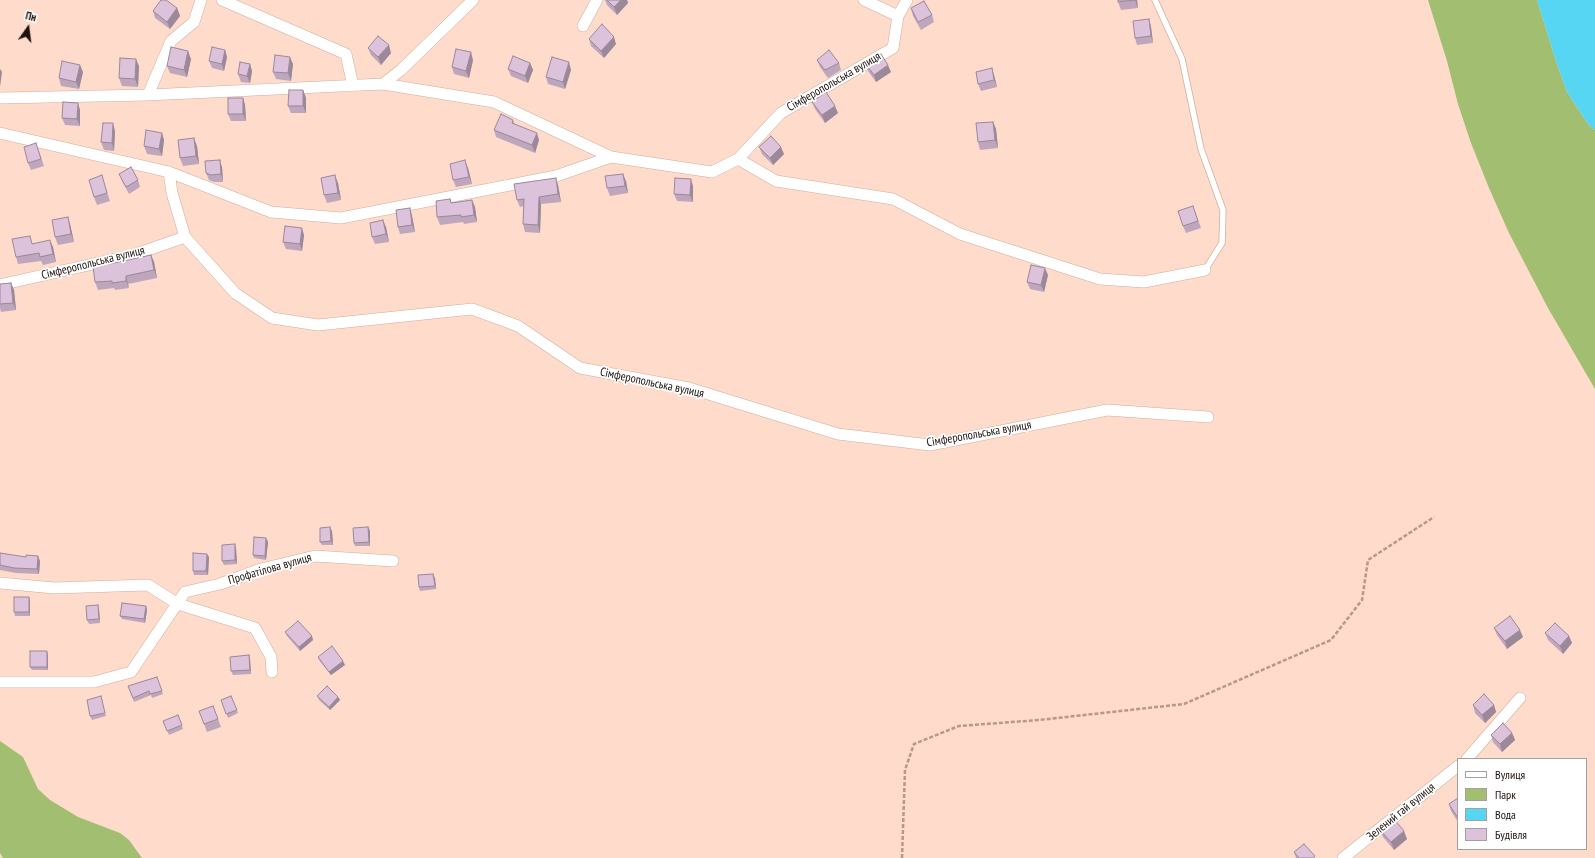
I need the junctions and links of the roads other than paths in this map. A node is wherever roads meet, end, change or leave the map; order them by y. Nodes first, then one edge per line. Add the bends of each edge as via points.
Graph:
1 (201, 0) edge
2 (222, 0) edge
3 (473, 0) edge
4 (597, 0) edge
5 (864, 0) edge
6 (907, 0) edge
7 (1155, 0) edge
8 (898, 16) junction
9 (583, 26) dead end
10 (383, 84) junction
11 (353, 86) junction
12 (148, 95) junction
13 (0, 98) edge
14 (0, 133) edge
15 (610, 157) junction
16 (738, 159) junction
17 (169, 172) junction
18 (185, 237) junction
19 (1205, 270) joint
20 (0, 285) edge
21 (1208, 417) dead end
22 (394, 561) dead end
23 (0, 582) edge
24 (178, 604) junction
25 (272, 672) dead end
26 (0, 682) edge
27 (1520, 698) dead end
28 (1468, 758) edge
29 (1457, 767) edge
30 (1343, 858) edge

1 - 12 street via 194,22 171,41
2 - 11 street via 346,54
3 - 10 street via 401,70
4 - 9 street
5 - 8 street
6 - 8 street
7 - 19 lane via 1182,59 1201,149 1223,210 1222,243
8 - 16 street, Сімферопольська вулиця via 893,48 781,113
10 - 11 street
10 - 15 street via 494,102
11 - 12 street
12 - 13 street
14 - 17 street, Сімферопольська вулиця
15 - 16 street, Сімферопольська вулиця via 712,172
15 - 17 street, Сімферопольська вулиця via 556,176 341,218 271,212
16 - 19 street via 776,181 893,199 960,234 1100,279 1144,282
17 - 18 street, Сімферопольська вулиця via 172,193
18 - 20 street, Сімферопольська вулиця via 133,255
18 - 21 street, Сімферопольська вулиця via 235,293 272,318 318,325 472,309 518,326 580,368 689,388 838,434 930,445 1107,410
22 - 24 street, Профатілова вулиця via 315,556 185,592
23 - 24 street via 54,588 148,585
24 - 25 street via 255,628 271,657
24 - 26 street, Профатілова вулиця via 131,672 94,682
27 - 28 street
29 - 30 street, Зелений гай вулиця

